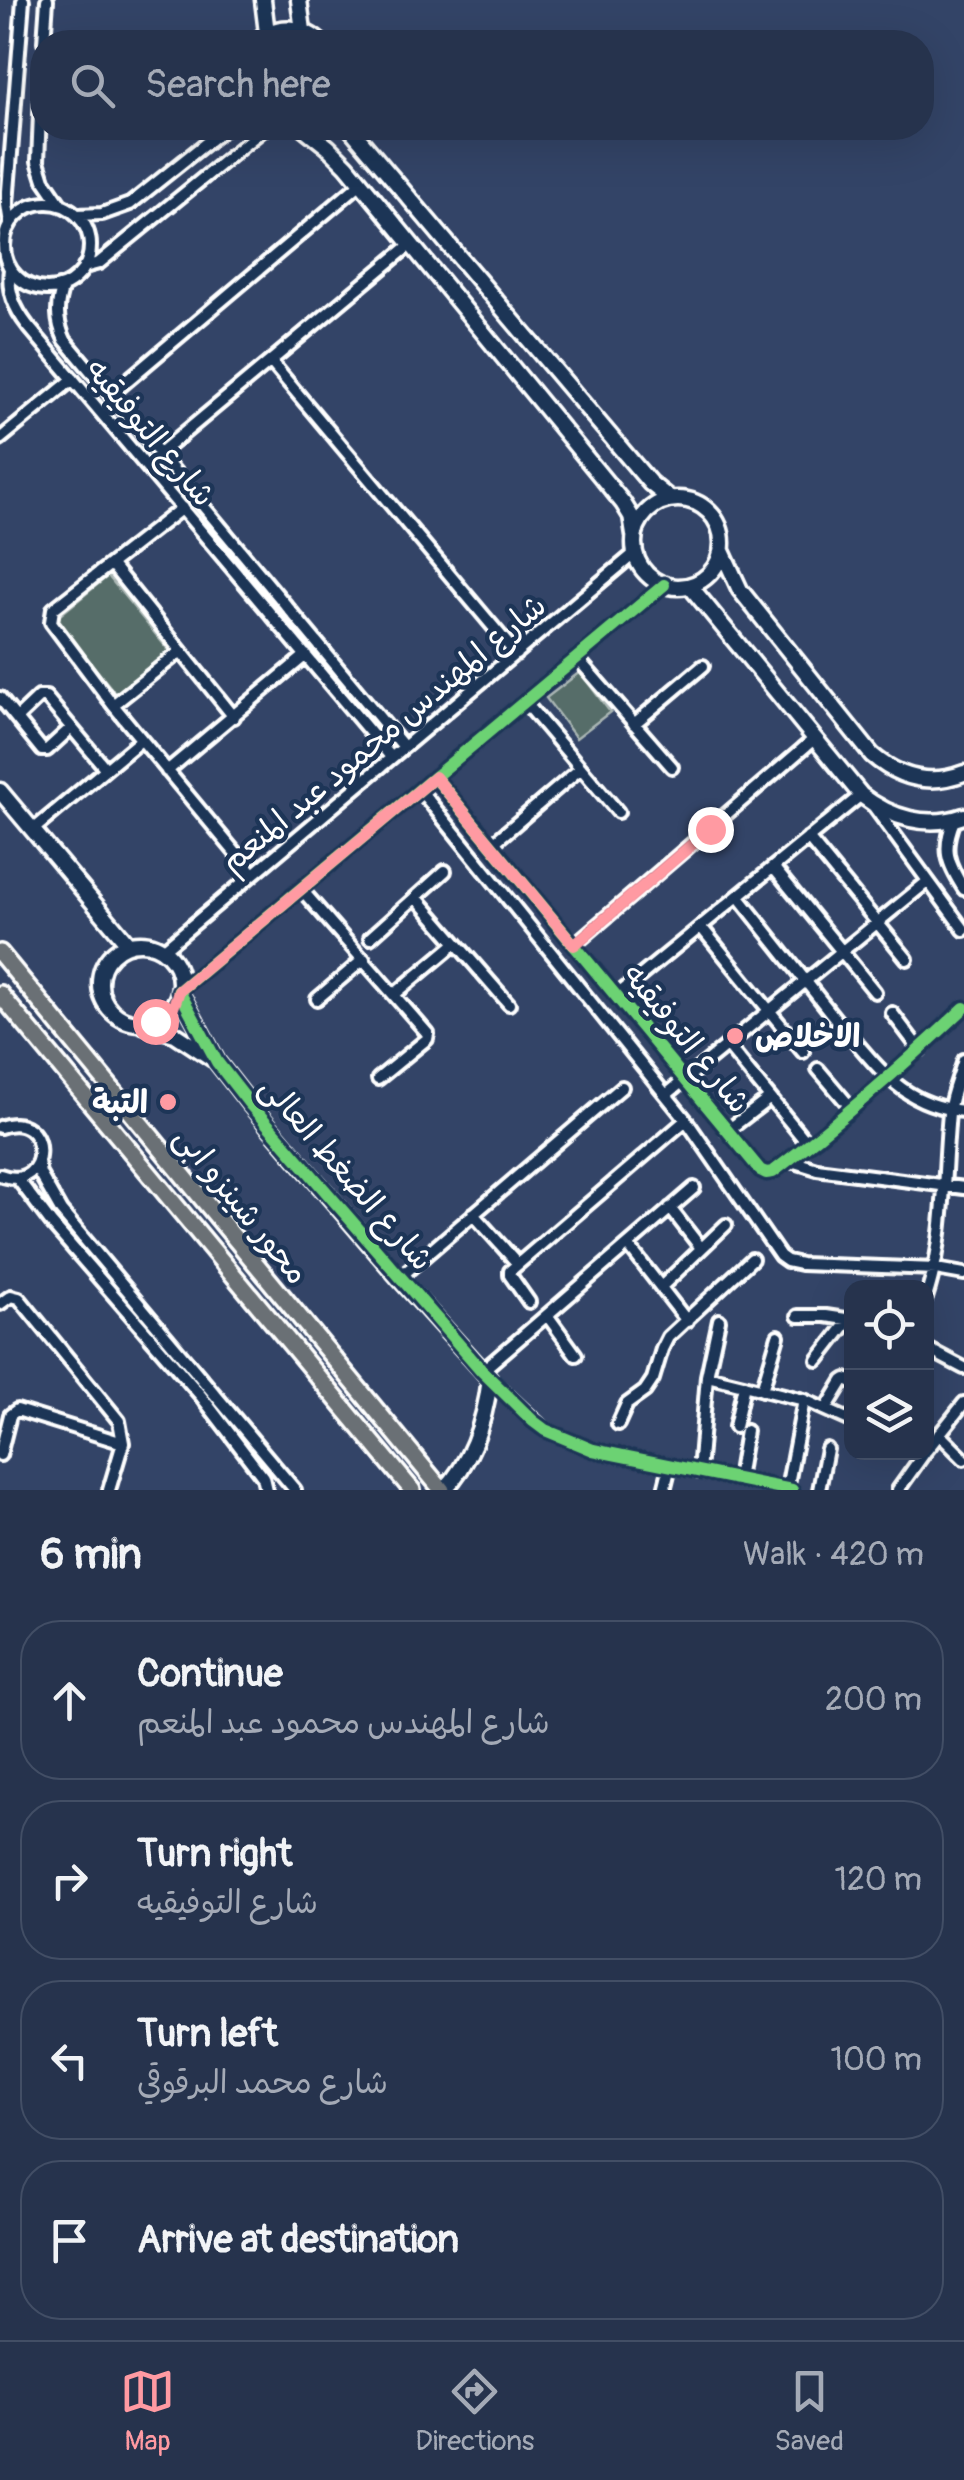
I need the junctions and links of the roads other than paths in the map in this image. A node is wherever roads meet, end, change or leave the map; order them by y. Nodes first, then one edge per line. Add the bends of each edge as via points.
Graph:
1 (23, 0) edge
2 (47, 0) edge
3 (263, 0) edge
4 (299, 0) edge
5 (45, 30) edge
6 (261, 30) edge
7 (303, 30) edge
8 (39, 140) edge
9 (210, 140) edge
10 (250, 140) edge
11 (320, 140) edge
12 (360, 140) edge
13 (360, 183) junction
14 (62, 206) junction
15 (76, 215) junction
16 (10, 224) junction
17 (411, 244) junction
18 (10, 268) junction
19 (84, 268) junction
20 (64, 286) junction
21 (271, 362) junction
22 (73, 379) junction
23 (110, 395) junction
24 (0, 439) edge
25 (159, 454) junction
26 (670, 499) junction
27 (182, 508) junction
28 (634, 535) junction
29 (722, 551) junction
30 (635, 554) junction
31 (111, 564) junction
32 (664, 585) junction
33 (690, 586) junction
34 (181, 651) junction
35 (516, 654) junction
36 (306, 656) junction
37 (577, 658) junction
38 (702, 666) dead end
39 (361, 696) junction
40 (0, 698) edge
41 (525, 702) junction
42 (113, 705) junction
43 (349, 707) junction
44 (234, 717) junction
45 (17, 718) junction
46 (634, 724) junction
47 (71, 728) junction
48 (814, 739) junction
49 (141, 740) junction
50 (404, 746) junction
51 (391, 757) junction
52 (672, 767) dead end
53 (581, 768) junction
54 (106, 769) junction
55 (168, 771) junction
56 (964, 773) edge
57 (435, 777) junction
58 (420, 790) junction
59 (0, 791) edge
60 (866, 799) junction
61 (618, 812) dead end
62 (959, 818) edge
63 (33, 830) junction
64 (808, 838) junction
65 (492, 845) junction
66 (773, 867) junction
67 (445, 871) dead end
68 (254, 874) junction
69 (927, 882) junction
70 (302, 889) junction
71 (964, 889) edge
72 (738, 896) junction
73 (416, 897) junction
74 (878, 921) junction
75 (700, 927) junction
76 (964, 930) edge
77 (370, 938) dead end
78 (456, 942) junction
79 (129, 944) junction
80 (574, 945) junction
81 (163, 950) junction
82 (841, 951) junction
83 (0, 953) edge
84 (364, 959) junction
85 (907, 959) dead end
86 (806, 980) junction
87 (179, 991) junction
88 (875, 992) dead end
89 (0, 994) edge
90 (395, 994) junction
91 (616, 996) junction
92 (317, 999) dead end
93 (509, 1004) dead end
94 (964, 1008) edge
95 (770, 1010) junction
96 (892, 1013) dead end
97 (838, 1022) dead end
98 (138, 1023) junction
99 (854, 1041) dead end
100 (728, 1045) junction
101 (920, 1050) junction
102 (803, 1052) dead end
103 (964, 1060) edge
104 (217, 1062) junction
105 (818, 1069) dead end
106 (378, 1078) dead end
107 (685, 1080) junction
108 (888, 1080) junction
109 (622, 1087) dead end
110 (666, 1095) junction
111 (770, 1098) junction
112 (852, 1110) junction
113 (949, 1110) junction
114 (964, 1111) edge
115 (686, 1120) junction
116 (3, 1124) edge
117 (727, 1131) junction
118 (808, 1144) junction
119 (788, 1160) junction
120 (38, 1162) junction
121 (1, 1177) edge
122 (17, 1178) junction
123 (946, 1187) junction
124 (694, 1188) dead end
125 (964, 1188) edge
126 (670, 1208) junction
127 (474, 1214) junction
128 (726, 1224) dead end
129 (628, 1245) junction
130 (701, 1248) junction
131 (752, 1259) dead end
132 (518, 1264) junction
133 (936, 1269) junction
134 (964, 1274) edge
135 (399, 1278) junction
136 (932, 1280) edge
137 (661, 1287) junction
138 (530, 1302) dead end
139 (0, 1304) edge
140 (546, 1315) junction
141 (798, 1316) dead end
142 (719, 1320) dead end
143 (844, 1320) edge
144 (687, 1321) junction
145 (844, 1328) edge
146 (778, 1336) dead end
147 (934, 1352) edge
148 (576, 1355) dead end
149 (818, 1360) dead end
150 (964, 1368) edge
151 (486, 1375) junction
152 (707, 1376) junction
153 (844, 1380) edge
154 (744, 1386) junction
155 (762, 1390) junction
156 (804, 1400) junction
157 (964, 1403) edge
158 (826, 1409) junction
159 (844, 1418) edge
160 (618, 1424) dead end
161 (934, 1435) edge
162 (123, 1443) junction
163 (259, 1447) junction
164 (827, 1448) dead end
165 (0, 1455) edge
166 (246, 1456) junction
167 (964, 1459) edge
168 (920, 1460) edge
169 (670, 1466) junction
170 (699, 1472) junction
171 (733, 1478) junction
172 (458, 1482) edge
173 (109, 1490) edge
174 (266, 1490) edge
175 (295, 1490) edge
176 (412, 1490) edge
177 (443, 1490) edge
178 (664, 1490) edge
179 (726, 1490) edge
180 (790, 1490) edge
181 (819, 1490) edge
182 (898, 1490) edge

1 - 16 street
2 - 5 street
3 - 6 street
4 - 7 street
8 - 14 street via 44,180
9 - 15 street via 130,204
10 - 19 street via 100,263
11 - 13 street
12 - 26 street
13 - 17 street
13 - 23 street
14 - 15 street
14 - 16 street via 32,206
15 - 19 street via 90,240
16 - 18 street via 4,239
17 - 21 street
17 - 28 street via 623,503
18 - 20 street via 39,289
18 - 22 street, شارع التوفيقيه via 20,316
19 - 20 street
20 - 23 street, شارع التوفيقيه via 60,330
21 - 25 street
21 - 35 street
22 - 24 street
22 - 27 street, شارع التوفيقيه
23 - 25 street, شارع التوفيقيه
25 - 39 street, شارع التوفيقيه
26 - 28 street via 646,512
26 - 29 street via 694,501 714,516
27 - 31 street
27 - 36 street, شارع التوفيقيه
28 - 30 street
29 - 33 street via 707,576
29 - 56 street via 740,590 872,755 912,777
30 - 32 street
30 - 35 street, شارع المهندس محمود عبد المنعم
31 - 34 street
31 - 42 street via 51,616
32 - 33 street
32 - 37 street, شارع المهندس محمود عبد المنعم
33 - 48 street
34 - 42 street
34 - 44 street
35 - 50 street, شارع المهندس محمود عبد المنعم
36 - 43 street, شارع التوفيقيه
36 - 44 street
37 - 41 street, شارع المهندس محمود عبد المنعم
37 - 46 street
38 - 46 street
39 - 43 street
39 - 50 street, شارع التوفيقيه
40 - 45 street
41 - 53 street
41 - 57 street, شارع المهندس محمود عبد المنعم
42 - 49 street
43 - 51 street, شارع التوفيقيه
44 - 55 street
45 - 47 street via 42,696
45 - 47 street via 42,750
46 - 52 street
47 - 54 street
48 - 60 street
48 - 80 street
49 - 54 street
49 - 55 street
50 - 51 street, شارع المهندس محمود عبد المنعم
51 - 68 street, شارع المهندس محمود عبد المنعم
53 - 61 street
53 - 65 street
54 - 63 street
55 - 68 street
57 - 58 street, شارع المهندس محمود عبد المنعم
57 - 65 street, شارع التوفيقيه
58 - 70 street, شارع المهندس محمود عبد المنعم
58 - 110 street, شارع التوفيقيه
59 - 63 street
60 - 62 street via 910,820
60 - 64 street
60 - 69 street
62 - 71 street via 948,838 948,856
63 - 79 street
64 - 66 street
64 - 74 street
65 - 80 street, شارع التوفيقيه
66 - 72 street
66 - 82 street
67 - 73 street
68 - 81 street, شارع المهندس محمود عبد المنعم
69 - 74 street
69 - 76 street
70 - 84 street
70 - 87 street, شارع المهندس محمود عبد المنعم
72 - 75 street
72 - 86 street
73 - 77 street
73 - 78 street
74 - 82 street
74 - 85 street
75 - 91 street
75 - 95 street
78 - 90 street
78 - 93 street
79 - 81 street
79 - 98 street via 108,959 100,984 108,1008
80 - 91 street, شارع التوفيقيه
81 - 87 street via 176,965
82 - 86 street
82 - 88 street
83 - 177 main road, محور شينزو ابى
84 - 90 street
84 - 92 street
86 - 95 street
86 - 97 street
87 - 98 street via 162,1017
87 - 104 street, شارع الضغط العالى
89 - 176 main road, محور شينزو ابى
90 - 106 street via 428,1037
91 - 107 street, شارع التوفيقيه
94 - 101 street
95 - 100 street
95 - 102 street
96 - 101 street
98 - 104 street, شارع الضغط العالى via 175,1034
99 - 108 street
100 - 107 street
100 - 111 street
101 - 108 street
103 - 113 street
104 - 135 street, شارع الضغط العالى
105 - 112 street
107 - 110 street
107 - 117 street, شارع التوفيقيه
108 - 112 street
108 - 113 street
109 - 127 street
110 - 115 street, شارع التوفيقيه
111 - 117 street
111 - 118 street
112 - 118 street
113 - 114 street
113 - 123 street
115 - 132 street
115 - 133 street, شارع التوفيقيه via 787,1262
116 - 120 street via 33,1132
117 - 119 street, شارع التوفيقيه via 766,1173
118 - 119 street
119 - 123 street
120 - 122 street
120 - 163 street via 61,1211
121 - 122 street
122 - 166 street
123 - 125 street
123 - 133 street
124 - 126 street
126 - 129 street
126 - 130 street
127 - 132 street
127 - 135 street
128 - 130 street
129 - 137 street
129 - 140 street
130 - 137 street
131 - 144 street
132 - 138 street via 510,1274
133 - 134 street
133 - 136 street
135 - 151 street, شارع الضغط العالى
137 - 144 street
139 - 162 street via 19,1298 119,1421
140 - 148 street
140 - 151 street
141 - 143 street
142 - 152 street
144 - 160 street via 664,1343 653,1379 627,1404
145 - 149 street
146 - 155 street
147 - 150 street
151 - 169 street via 556,1436
151 - 172 street via 478,1435
152 - 154 street
152 - 170 street
153 - 158 street
154 - 155 street
154 - 171 street
155 - 156 street
156 - 158 street
156 - 180 street
157 - 161 street
158 - 159 street
161 - 167 street
162 - 165 street via 14,1410
162 - 173 street
163 - 166 street
163 - 175 street
164 - 181 street
166 - 174 street
168 - 182 street
169 - 170 street
169 - 178 street
170 - 171 street
171 - 179 street
171 - 180 street
172 - 177 street

